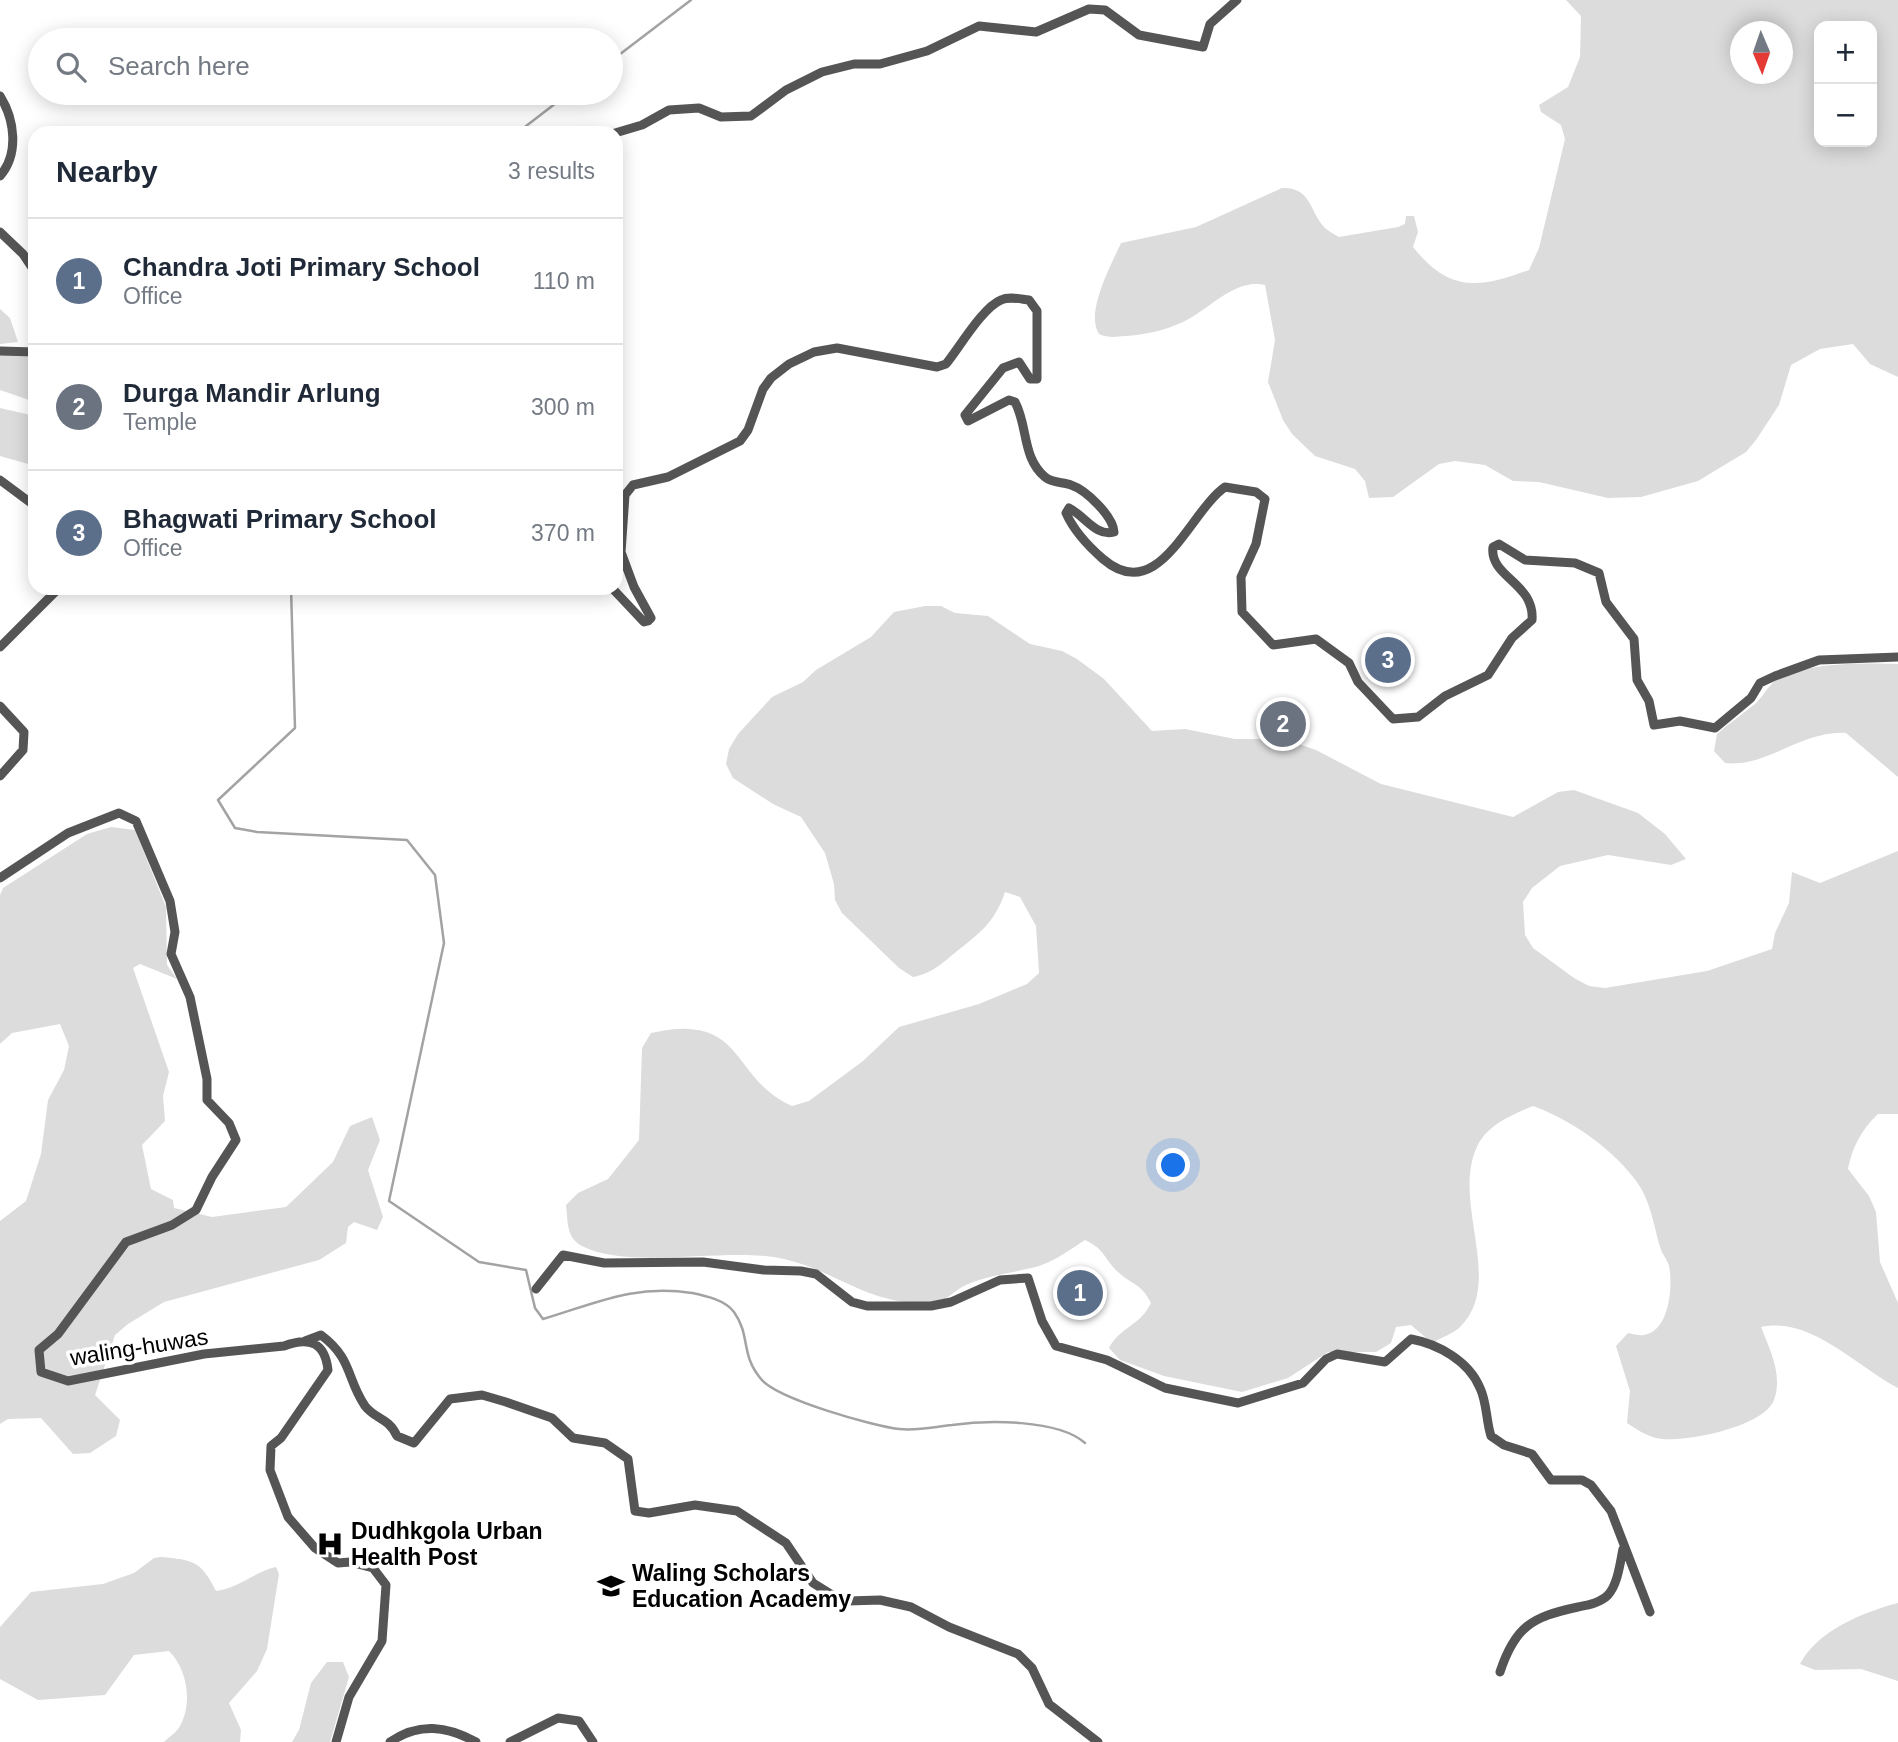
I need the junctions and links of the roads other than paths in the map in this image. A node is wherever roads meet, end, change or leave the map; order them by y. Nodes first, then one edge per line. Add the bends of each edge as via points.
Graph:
1 (1237, 0) edge
2 (0, 96) edge
3 (623, 131) edge
4 (0, 176) edge
5 (0, 232) edge
6 (28, 262) edge
7 (0, 351) edge
8 (28, 352) edge
9 (0, 480) edge
10 (28, 501) edge
11 (623, 524) edge
12 (623, 556) edge
13 (52, 595) edge
14 (619, 595) edge
15 (0, 647) edge
16 (1898, 657) edge
17 (0, 706) edge
18 (0, 775) edge
19 (0, 878) edge
20 (536, 1289) dead end
21 (303, 1342) junction
22 (1624, 1547) junction
23 (1650, 1612) dead end
24 (1500, 1672) dead end
25 (336, 1742) edge
26 (390, 1742) edge
27 (477, 1742) edge
28 (510, 1742) edge
29 (593, 1742) edge
30 (1098, 1742) edge

1 - 3 street via 1210,24 1203,47 1139,36 1105,10 1089,9 1036,32 979,26 927,51 880,64 854,64 822,72 786,90 751,116 721,117 699,108 669,110
2 - 4 street via 12,126 13,157
5 - 6 street
7 - 8 street
9 - 10 street
11 - 16 street via 625,495 633,485 667,477 740,441 763,389 789,364 836,348 937,367 946,364 988,309 1009,298 1029,300 1037,311 1037,379 1030,379 1019,362 1003,369 965,415 968,421 1009,400 1015,402 1037,470 1048,480 1081,489 1109,517 1114,532 1097,531 1069,508 1070,522 1106,561 1125,572 1156,565 1225,487 1256,492 1265,499 1263,517 1241,577 1242,612 1273,645 1316,639 1349,663 1358,681 1393,719 1418,717 1445,696 1488,675 1512,638 1532,620 1521,587 1492,558 1493,547 1499,544 1525,559 1575,563 1599,573 1606,602 1634,639 1637,680 1649,701 1654,725 1680,721 1715,728 1751,698 1760,683 1774,676 1819,660
12 - 14 street via 651,618 644,622
13 - 15 street
17 - 18 street via 23,732 23,750
19 - 21 street, waling-huwas via 68,833 105,816 119,813 136,821 170,901 175,932 171,954 190,998 207,1079 206,1100 229,1123 236,1140 196,1210 172,1225 127,1242 58,1334 39,1350 41,1372 68,1381 205,1354
20 - 22 street via 563,1255 604,1263 703,1262 801,1271 817,1274 852,1302 881,1306 931,1306 1000,1280 1028,1278 1056,1346 1107,1360 1166,1388 1238,1403 1303,1383 1337,1354 1385,1362 1411,1339 1425,1341 1469,1368 1481,1389 1490,1436 1532,1454 1550,1480 1582,1480 1591,1485 1611,1511
21 - 25 street via 316,1344 326,1354 328,1370 271,1446 273,1481 288,1517 315,1548 338,1563 373,1568 386,1585 382,1642 349,1697
21 - 30 street via 321,1335 335,1345 366,1406 391,1422 397,1436 414,1443 450,1399 482,1395 552,1418 573,1438 611,1447 628,1459 635,1511 695,1505 737,1511 786,1543 813,1583 834,1596 911,1606 949,1627 1018,1654 1032,1668 1049,1704
22 - 23 street
22 - 24 street via 1607,1596 1530,1624 1514,1637
26 - 27 street via 427,1727
28 - 29 street via 558,1718 579,1721

